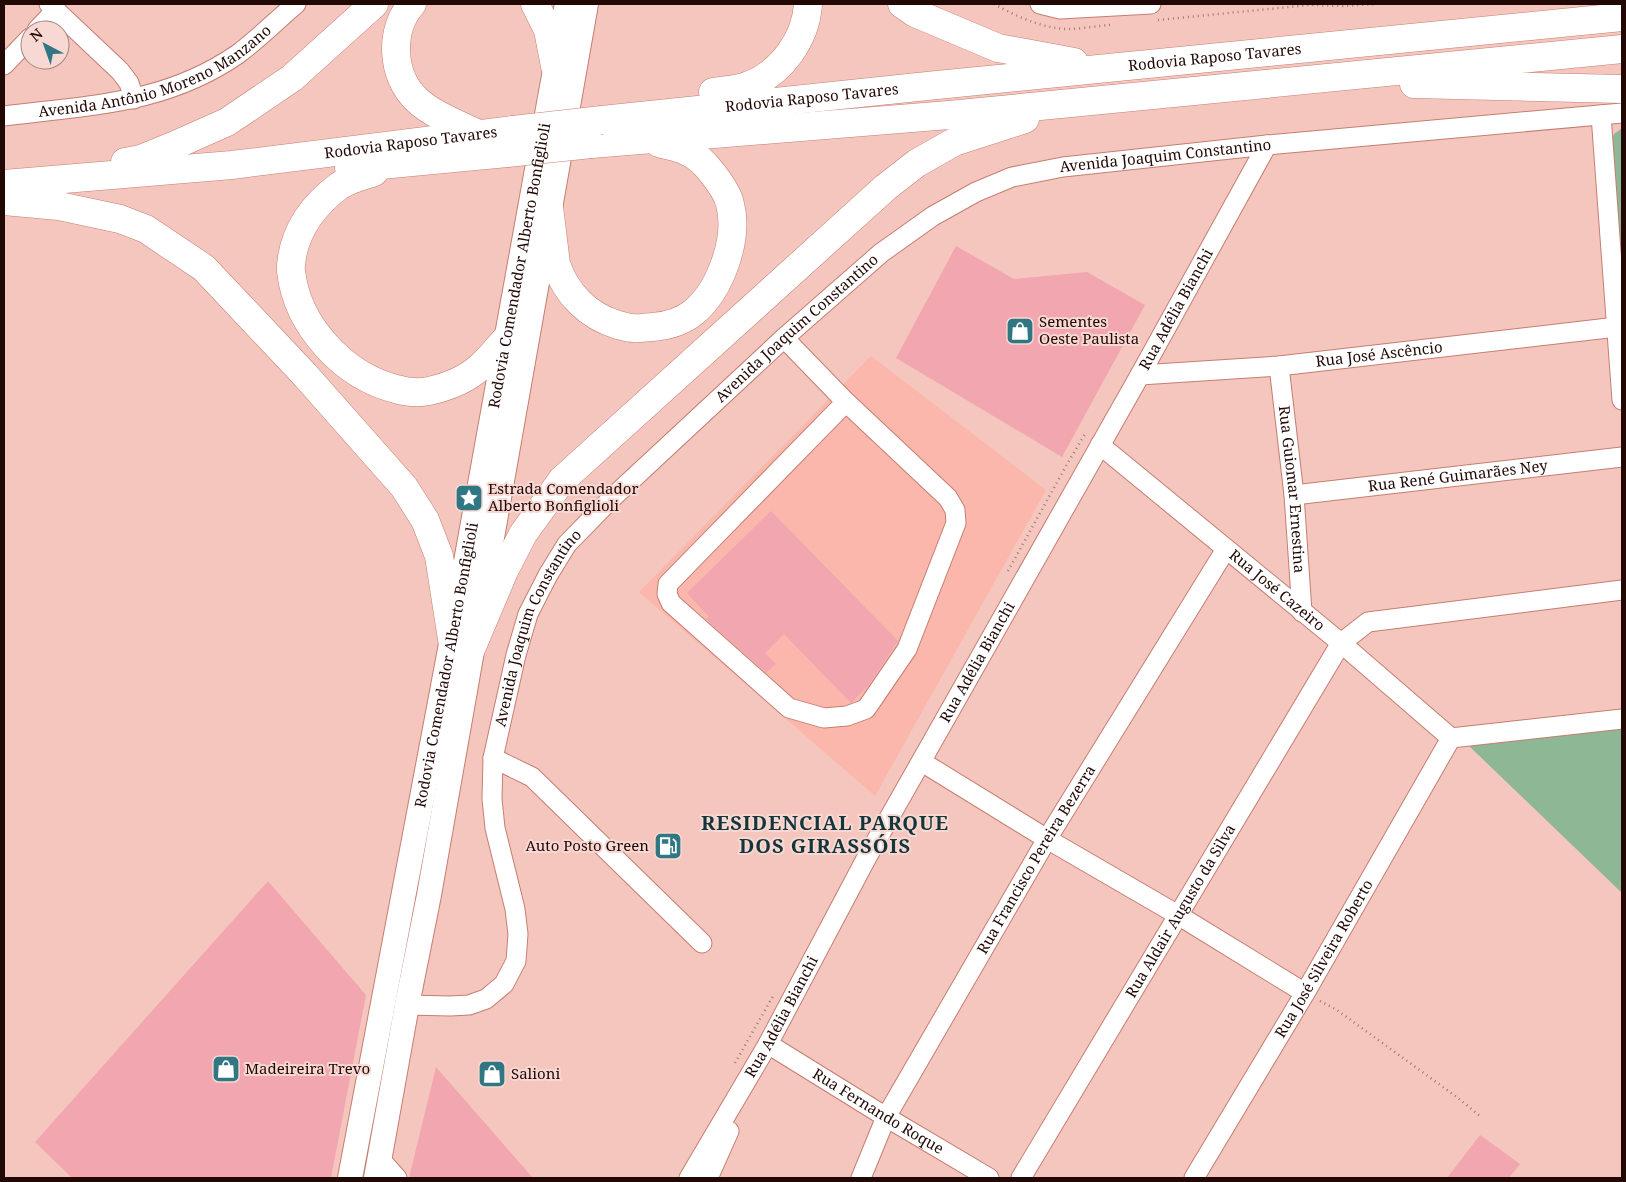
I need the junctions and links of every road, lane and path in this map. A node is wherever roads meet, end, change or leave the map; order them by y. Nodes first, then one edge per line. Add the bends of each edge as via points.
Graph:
1 (296, 4) edge
2 (374, 4) edge
3 (412, 4) edge
4 (535, 4) edge
5 (567, 4) edge
6 (586, 4) edge
7 (808, 4) edge
8 (902, 4) edge
9 (994, 4) edge
10 (1040, 4) edge
11 (1376, 4) edge
12 (52, 7) edge
13 (1151, 12) edge
14 (1622, 17) edge
15 (44, 20) edge
16 (1111, 25) dead end
17 (20, 48) edge
18 (1622, 49) edge
19 (4, 65) edge
20 (555, 66) junction
21 (1108, 68) junction
22 (1295, 81) junction
23 (1622, 89) edge
24 (134, 99) junction
25 (1079, 102) junction
26 (1622, 113) edge
27 (4, 116) edge
28 (1601, 116) junction
29 (596, 132) junction
30 (478, 134) junction
31 (647, 140) junction
32 (510, 142) junction
33 (1267, 146) junction
34 (394, 164) junction
35 (62, 178) junction
36 (4, 184) edge
37 (4, 200) edge
38 (549, 207) junction
39 (1617, 327) junction
40 (784, 338) junction
41 (506, 339) junction
42 (1279, 366) junction
43 (1140, 375) junction
44 (1622, 400) edge
45 (846, 402) junction
46 (1093, 439) junction
47 (1622, 457) edge
48 (1294, 495) junction
49 (1226, 548) junction
50 (1003, 579) dead end
51 (1622, 590) edge
52 (1302, 612) junction
53 (1341, 643) junction
54 (462, 644) junction
55 (1622, 719) edge
56 (1451, 738) junction
57 (493, 758) junction
58 (922, 762) junction
59 (1047, 839) junction
60 (1178, 915) junction
61 (702, 943) dead end
62 (1305, 993) junction
63 (772, 996) dead end
64 (407, 1005) junction
65 (768, 1044) junction
66 (734, 1065) dead end
67 (1480, 1116) dead end
68 (886, 1117) junction
69 (378, 1169) edge
70 (350, 1178) edge
71 (397, 1178) edge
72 (689, 1178) edge
73 (708, 1178) edge
74 (861, 1178) edge
75 (989, 1178) edge
76 (1021, 1178) edge
77 (1194, 1178) edge

1 - 24 street, Avenida Antônio Moreno Manzano via 238,53 196,79
2 - 35 highway via 292,78 227,122 141,159
3 - 30 highway via 396,35 396,58 404,84 424,106
4 - 20 highway via 548,30
5 - 20 main road, Rodovia Comendador Alberto Bonfiglioli
6 - 38 main road, Rodovia Comendador Alberto Bonfiglioli
7 - 29 highway via 802,34 785,58 765,77 746,87 666,100
8 - 21 highway via 915,13 998,48
9 - 16 path via 1056,28
10 - 13 street via 1060,9
11 - 13 path
12 - 15 street
12 - 24 street via 120,71 129,83
14 - 21 highway, Rodovia Raposo Tavares
17 - 19 street
18 - 22 highway, Rodovia Raposo Tavares
20 - 41 main road, Rodovia Comendador Alberto Bonfiglioli
21 - 29 highway, Rodovia Raposo Tavares
22 - 23 highway
22 - 25 highway, Rodovia Raposo Tavares
24 - 27 street, Avenida Antônio Moreno Manzano
25 - 31 highway, Rodovia Raposo Tavares
25 - 54 highway via 954,142 917,163 879,193 562,480 524,534
26 - 28 street, Avenida Joaquim Constantino
28 - 33 street, Avenida Joaquim Constantino
28 - 39 street
29 - 31 highway, Rodovia Raposo Tavares
29 - 32 highway, Rodovia Raposo Tavares, bridge
30 - 32 highway, Rodovia Raposo Tavares
30 - 35 highway, Rodovia Raposo Tavares via 232,165
31 - 38 highway via 689,152 700,160 720,183 730,203 733,226 728,257 716,284 694,312 664,326 632,329 593,314 564,285 559,273
32 - 34 highway, Rodovia Raposo Tavares
33 - 40 street, Avenida Joaquim Constantino via 1063,166 1012,176 933,216 881,253
33 - 43 street, Rua Adélia Bianchi
34 - 37 highway, Rodovia Raposo Tavares
34 - 41 highway via 341,185 319,203 303,223 294,244 290,270 297,296 320,338 358,373 380,386 405,392 428,391 459,380 480,367
35 - 36 highway, Rodovia Raposo Tavares
37 - 54 highway via 59,206 120,219 146,228 204,268 404,487 425,520 439,556
38 - 54 main road, Rodovia Comendador Alberto Bonfiglioli
39 - 42 street, Rua José Ascêncio
39 - 44 street
40 - 45 street
40 - 57 street, Avenida Joaquim Constantino via 567,544 528,614
41 - 54 main road, Rodovia Comendador Alberto Bonfiglioli
42 - 43 street, Rua José Ascêncio
42 - 48 street, Rua Guiomar Ernestina
43 - 46 street, Rua Adélia Bianchi
45 - 45 street via 668,584 667,594 671,603 789,708 824,718 847,716 866,709 907,649 956,523 955,510 948,498
46 - 49 street, Rua José Cazeiro
46 - 50 path via 1066,466
46 - 58 street, Rua Adélia Bianchi
47 - 48 street, Rua René Guimarães Ney
48 - 52 street, Rua Guiomar Ernestina
49 - 52 street, Rua José Cazeiro
49 - 59 street, Rua Francisco Pereira Bezerra
51 - 53 street via 1368,622
52 - 53 street, Rua José Cazeiro
53 - 56 street, Rua José Cazeiro
53 - 60 street, Rua Aldair Augusto da Silva
54 - 64 main road, Rodovia Comendador Alberto Bonfiglioli via 429,894
54 - 70 main road, Rodovia Comendador Alberto Bonfiglioli
55 - 56 street
56 - 62 street, Rua José Silveira Roberto
57 - 61 street via 532,777
57 - 64 street, Avenida Joaquim Constantino via 495,828 515,909 518,934 516,961 504,984 486,999 469,1005
58 - 59 street
58 - 65 street, Rua Adélia Bianchi via 867,857
59 - 60 street
59 - 68 street, Rua Francisco Pereira Bezerra
60 - 62 street
60 - 76 street, Rua Aldair Augusto da Silva
62 - 67 path via 1337,1010
62 - 77 street, Rua José Silveira Roberto
63 - 66 path
64 - 69 main road, Rodovia Comendador Alberto Bonfiglioli
65 - 68 street, Rua Fernando Roque
65 - 72 street, Rua Adélia Bianchi
65 - 73 street
68 - 74 street, Rua Francisco Pereira Bezerra
68 - 75 street, Rua Fernando Roque
69 - 71 street

